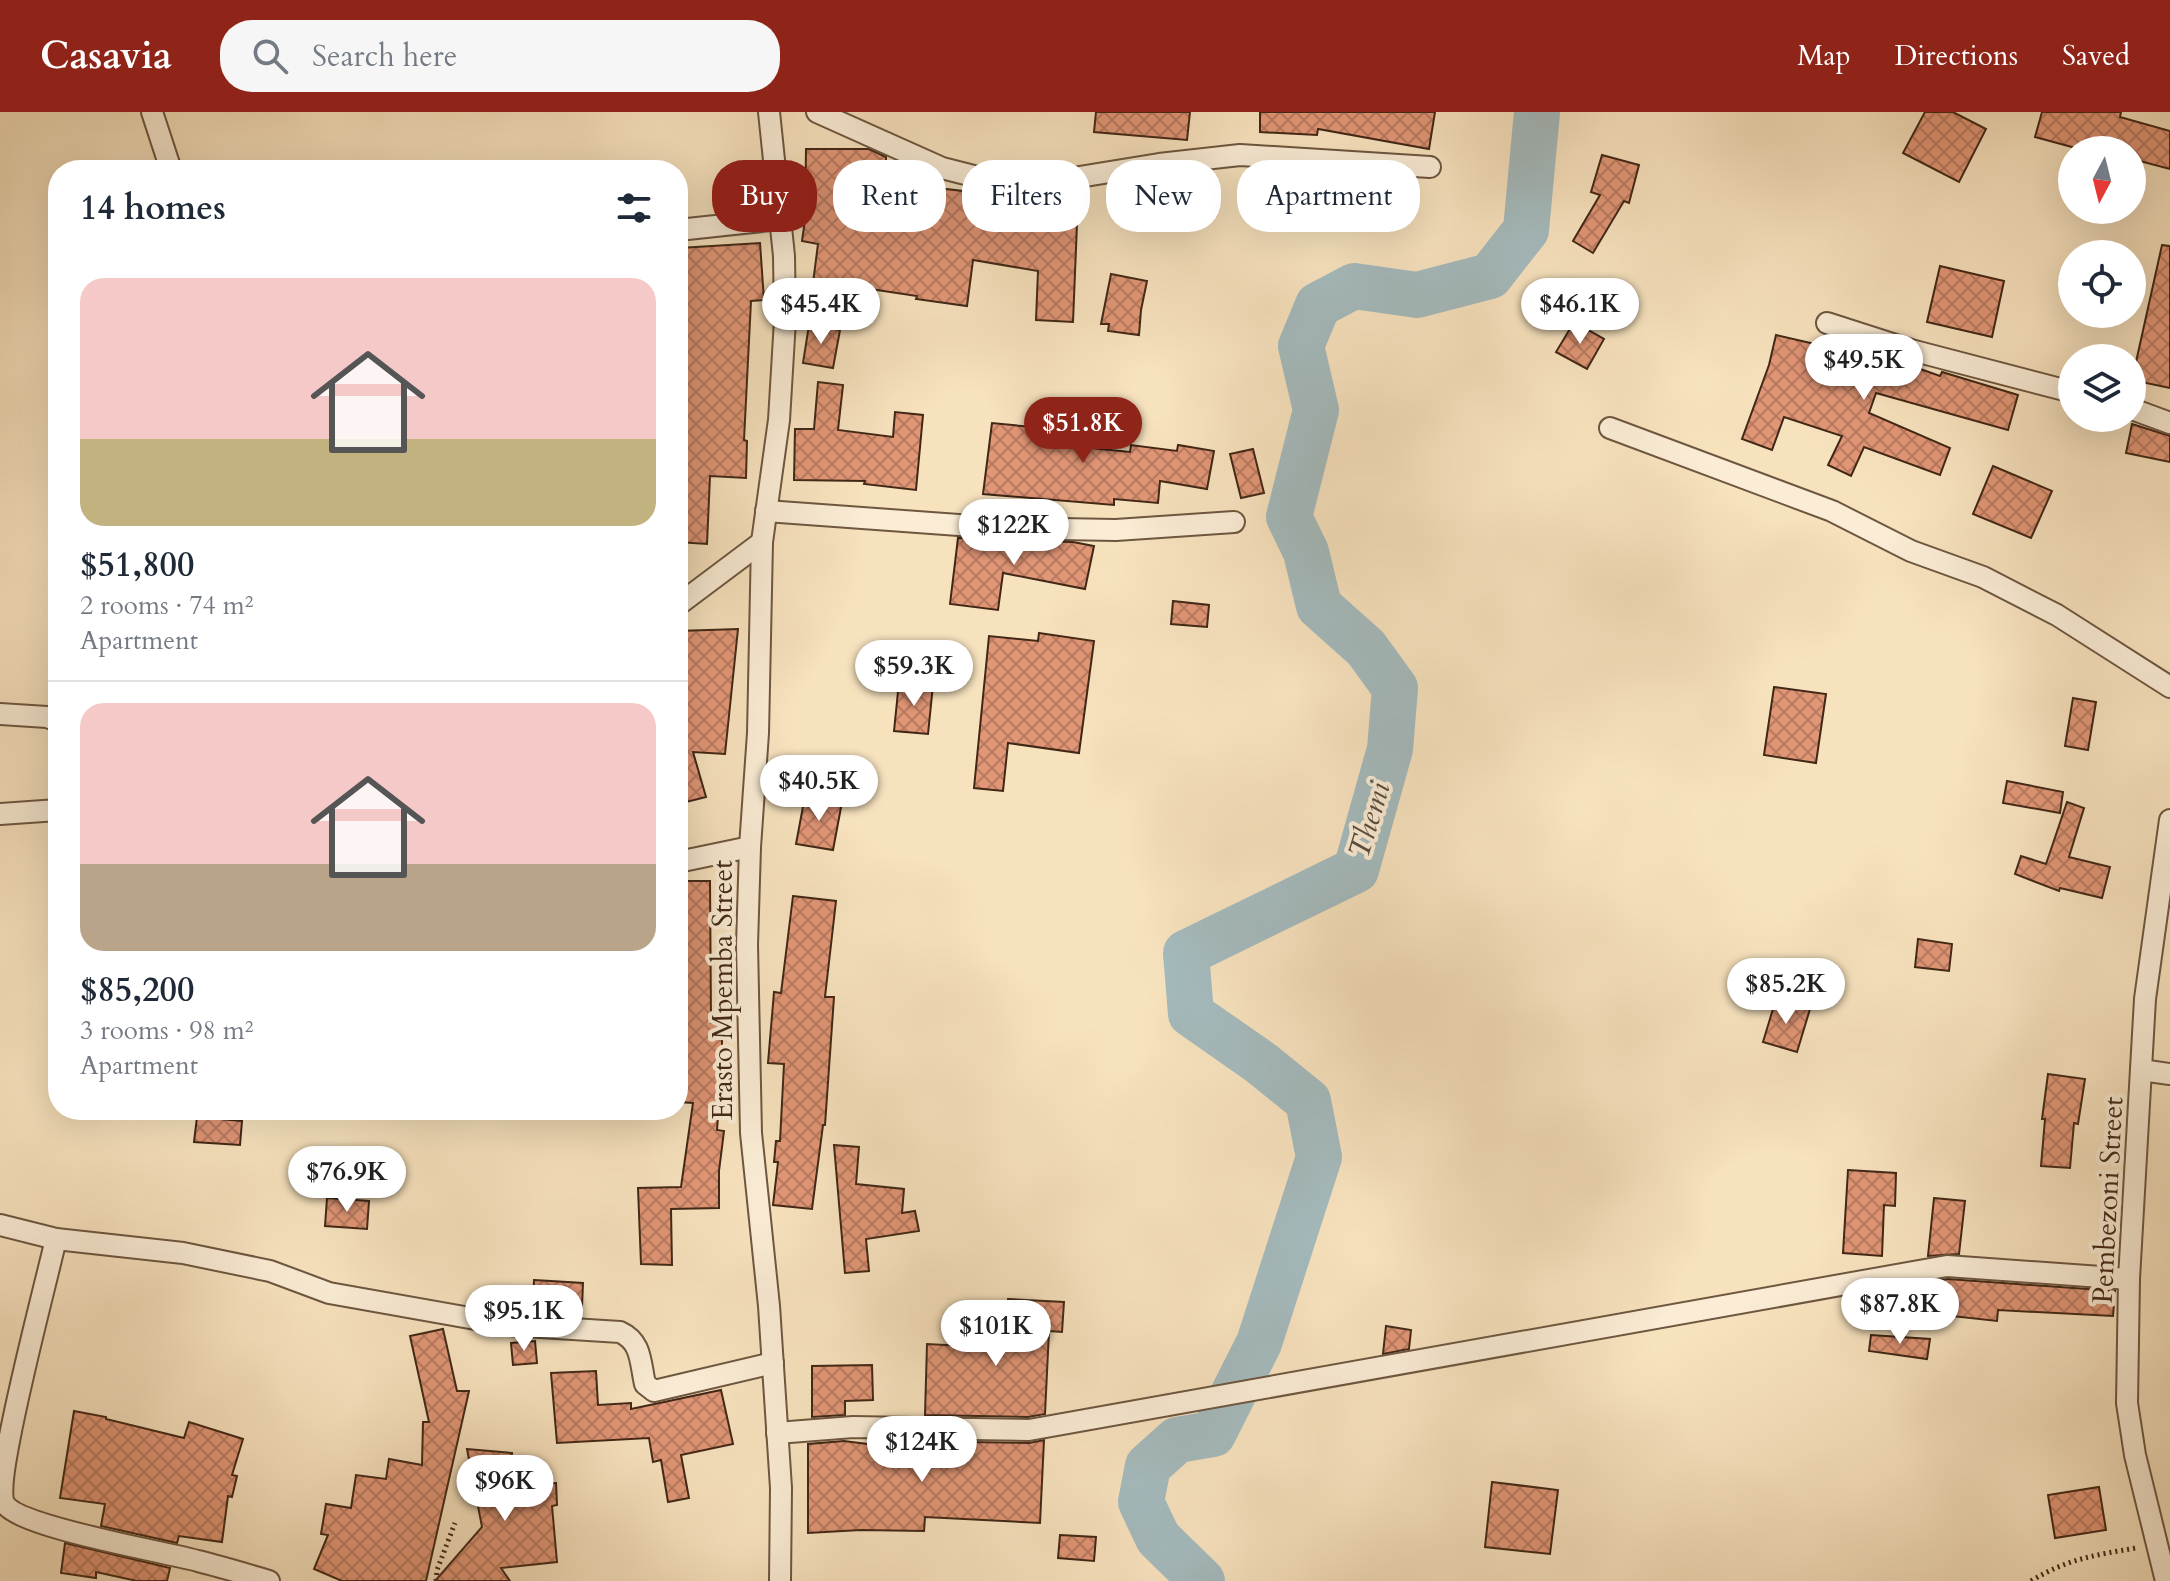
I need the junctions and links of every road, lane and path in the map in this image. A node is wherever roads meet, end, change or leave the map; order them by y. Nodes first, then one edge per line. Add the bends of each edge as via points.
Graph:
1 (152, 112) edge
2 (769, 112) edge
3 (817, 112) edge
4 (168, 160) edge
5 (774, 160) edge
6 (1430, 167) dead end
7 (712, 226) edge
8 (688, 229) edge
9 (782, 232) edge
10 (1827, 323) dead end
11 (2058, 388) edge
12 (2146, 414) edge
13 (2170, 423) edge
14 (1610, 428) dead end
15 (766, 511) junction
16 (1234, 522) dead end
17 (762, 542) junction
18 (688, 598) edge
19 (2170, 687) edge
20 (0, 714) edge
21 (48, 717) edge
22 (48, 811) edge
23 (0, 814) edge
24 (2170, 820) edge
25 (750, 847) junction
26 (688, 860) edge
27 (2141, 1070) junction
28 (2170, 1074) edge
29 (0, 1225) edge
30 (56, 1239) junction
31 (2129, 1279) junction
32 (773, 1363) junction
33 (9, 1393) edge
34 (777, 1433) junction
35 (455, 1523) dead end
36 (2157, 1545) junction
37 (269, 1581) edge
38 (436, 1581) edge
39 (780, 1581) edge
40 (2031, 1581) edge
41 (2166, 1581) edge

1 - 4 street
2 - 5 street, Erasto Mpemba Street
3 - 6 street via 942,168 1001,183 1240,155
7 - 8 street
9 - 15 street, Erasto Mpemba Street via 785,320
10 - 11 street
12 - 13 street
14 - 19 street via 1832,511 1911,551 1983,577 2057,615
15 - 16 street via 1029,528 1116,530
15 - 17 street, Erasto Mpemba Street
17 - 18 street
17 - 25 street, Erasto Mpemba Street
20 - 21 street
22 - 23 street
24 - 27 street, Pembezoni Street via 2145,999
25 - 26 street
25 - 32 street, Erasto Mpemba Street via 751,1133
27 - 28 street
27 - 31 street, Pembezoni Street
29 - 30 street
30 - 32 street via 183,1253 270,1271 329,1293 509,1325 620,1332 631,1337 645,1384 654,1391
30 - 33 street
31 - 34 street via 1947,1266 1029,1430 853,1427
31 - 36 street, Pembezoni Street via 2127,1403
32 - 34 street, Erasto Mpemba Street
33 - 37 street via 2,1500 11,1512 115,1544
34 - 39 street, Erasto Mpemba Street
35 - 38 path
36 - 40 path via 2085,1556
36 - 41 street, Pembezoni Street

